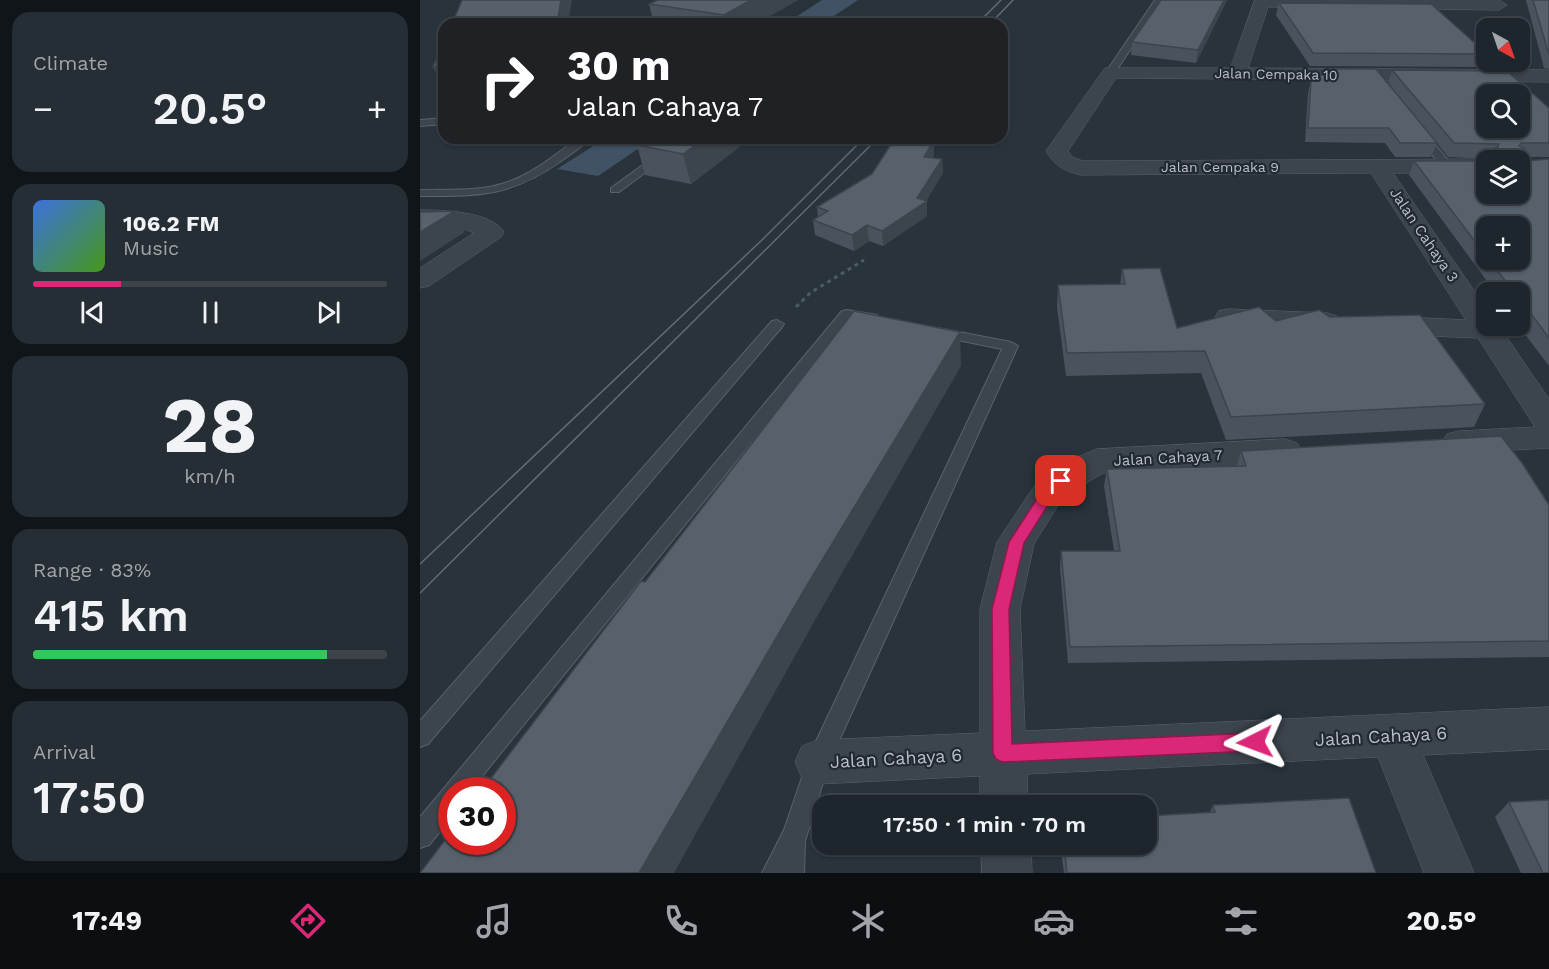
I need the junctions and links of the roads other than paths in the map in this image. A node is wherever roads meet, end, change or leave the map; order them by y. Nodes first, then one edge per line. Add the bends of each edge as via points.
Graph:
1 (1159, 0) edge
2 (1263, 1) edge
3 (1500, 8) edge
4 (1111, 72) junction
5 (1476, 72) edge
6 (1530, 72) edge
7 (1236, 73) junction
8 (1549, 76) edge
9 (1411, 120) edge
10 (438, 122) edge
11 (420, 123) edge
12 (576, 144) edge
13 (679, 144) edge
14 (1378, 166) junction
15 (1447, 166) junction
16 (1476, 166) edge
17 (615, 190) dead end
18 (420, 193) edge
19 (420, 217) edge
20 (420, 280) edge
21 (1476, 312) edge
22 (1226, 317) edge
23 (894, 323) edge
24 (777, 324) road end
25 (917, 327) edge
26 (1476, 329) edge
27 (1492, 336) edge
28 (1549, 423) edge
29 (1549, 437) edge
30 (1430, 444) edge
31 (1323, 449) edge
32 (1549, 728) edge
33 (1392, 736) junction
34 (420, 737) edge
35 (1002, 753) junction
36 (818, 762) junction
37 (468, 777) edge
38 (1004, 795) edge
39 (438, 815) edge
40 (420, 836) edge
41 (795, 836) junction
42 (1006, 855) edge
43 (775, 873) edge
44 (791, 873) edge
45 (1007, 873) edge
46 (1449, 873) edge

1 - 4 lane
2 - 3 street
2 - 7 street
4 - 7 street, Jalan Cempaka 10
4 - 14 street, Jalan Cempaka 9 via 1057,151 1064,162 1080,168
5 - 7 street, Jalan Cempaka 10 via 1378,79
6 - 8 street, Jalan Cempaka 10
9 - 15 lane
10 - 11 lane
12 - 18 lane via 522,180 503,187 478,192
13 - 17 lane
14 - 15 street, Jalan Cempaka 9
14 - 21 street, Jalan Cahaya 3
15 - 16 street, Jalan Cempaka 9
19 - 20 street via 457,218 492,232
22 - 26 street
23 - 37 lane via 847,314
24 - 34 lane
25 - 36 lane via 1011,346
27 - 28 street, Jalan Cahaya 3
29 - 30 street
31 - 35 street, Jalan Cahaya 7 via 1097,461 1051,489 1016,542 1000,609
32 - 33 street, Jalan Cahaya 6
33 - 35 street, Jalan Cahaya 6
33 - 46 street
35 - 36 street, Jalan Cahaya 6
35 - 38 street, Jalan Cahaya 7
36 - 41 lane
39 - 40 lane
41 - 43 lane
41 - 44 lane
42 - 45 street

